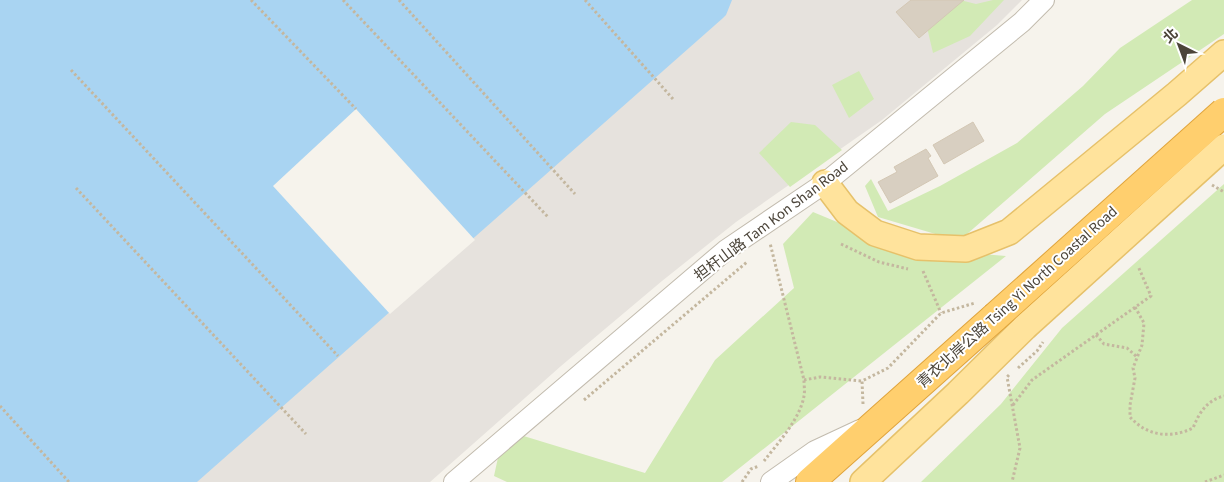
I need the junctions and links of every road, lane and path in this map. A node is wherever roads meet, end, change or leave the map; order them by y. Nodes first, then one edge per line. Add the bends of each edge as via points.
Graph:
1 (251, 0) edge
2 (343, 0) edge
3 (399, 0) edge
4 (585, 0) edge
5 (1044, 0) edge
6 (1224, 53) edge
7 (71, 70) dead end
8 (673, 99) dead end
9 (356, 109) dead end
10 (1224, 112) edge
11 (1224, 148) edge
12 (826, 183) junction
13 (1212, 185) dead end
14 (76, 188) dead end
15 (1224, 192) edge
16 (576, 194) dead end
17 (548, 217) dead end
18 (776, 237) dead end
19 (770, 242) junction
20 (841, 244) dead end
21 (762, 249) dead end
22 (861, 254) dead end
23 (748, 261) dead end
24 (1138, 266) dead end
25 (923, 271) dead end
26 (1135, 307) junction
27 (986, 310) junction
28 (941, 312) junction
29 (1096, 335) junction
30 (1046, 339) dead end
31 (338, 356) dead end
32 (1137, 357) junction
33 (804, 380) junction
34 (862, 382) junction
35 (1224, 396) edge
36 (584, 400) dead end
37 (1013, 405) junction
38 (0, 406) edge
39 (872, 424) junction
40 (306, 434) dead end
41 (785, 434) dead end
42 (761, 465) dead end
43 (1224, 475) edge
44 (68, 482) edge
45 (454, 482) edge
46 (742, 482) edge
47 (771, 482) edge
48 (810, 482) edge
49 (863, 482) edge
50 (1012, 482) edge
51 (1204, 482) edge

1 - 9 path
2 - 17 path
3 - 16 path
4 - 8 path
5 - 12 street, 担杆山路 Tam Kon Shan Road via 1022,22
6 - 12 main road via 1008,232 966,249 918,247 875,233 847,212
7 - 31 path
10 - 27 highway, 青衣北岸公路 Tsing Yi North Coastal Road, bridge
11 - 49 main road, 青衣北岸公路 Tsing Yi North Coastal Road, bridge via 1039,314
12 - 45 street, 担杆山路 Tam Kon Shan Road via 726,250
13 - 15 path
14 - 40 path
18 - 19 path
19 - 21 path
19 - 33 path
20 - 22 path
23 - 36 path
24 - 26 path via 1151,296
25 - 28 path
26 - 29 path
26 - 32 path via 1144,323
27 - 28 path
27 - 39 highway, 青衣北岸公路 Tsing Yi North Coastal Road
28 - 34 path via 888,368
29 - 32 path via 1104,344 1126,348
29 - 37 path via 1032,380
30 - 37 path via 1007,377
32 - 35 path via 1132,368 1136,378 1130,417 1138,426 1156,434 1180,434 1193,428 1199,414 1214,399
33 - 34 path via 820,377
33 - 41 path via 804,396
34 - 39 path
37 - 50 path via 1020,448
38 - 44 path
39 - 47 street via 815,451
39 - 48 highway, 青衣北岸公路 Tsing Yi North Coastal Road
42 - 46 path via 751,469
43 - 51 path

